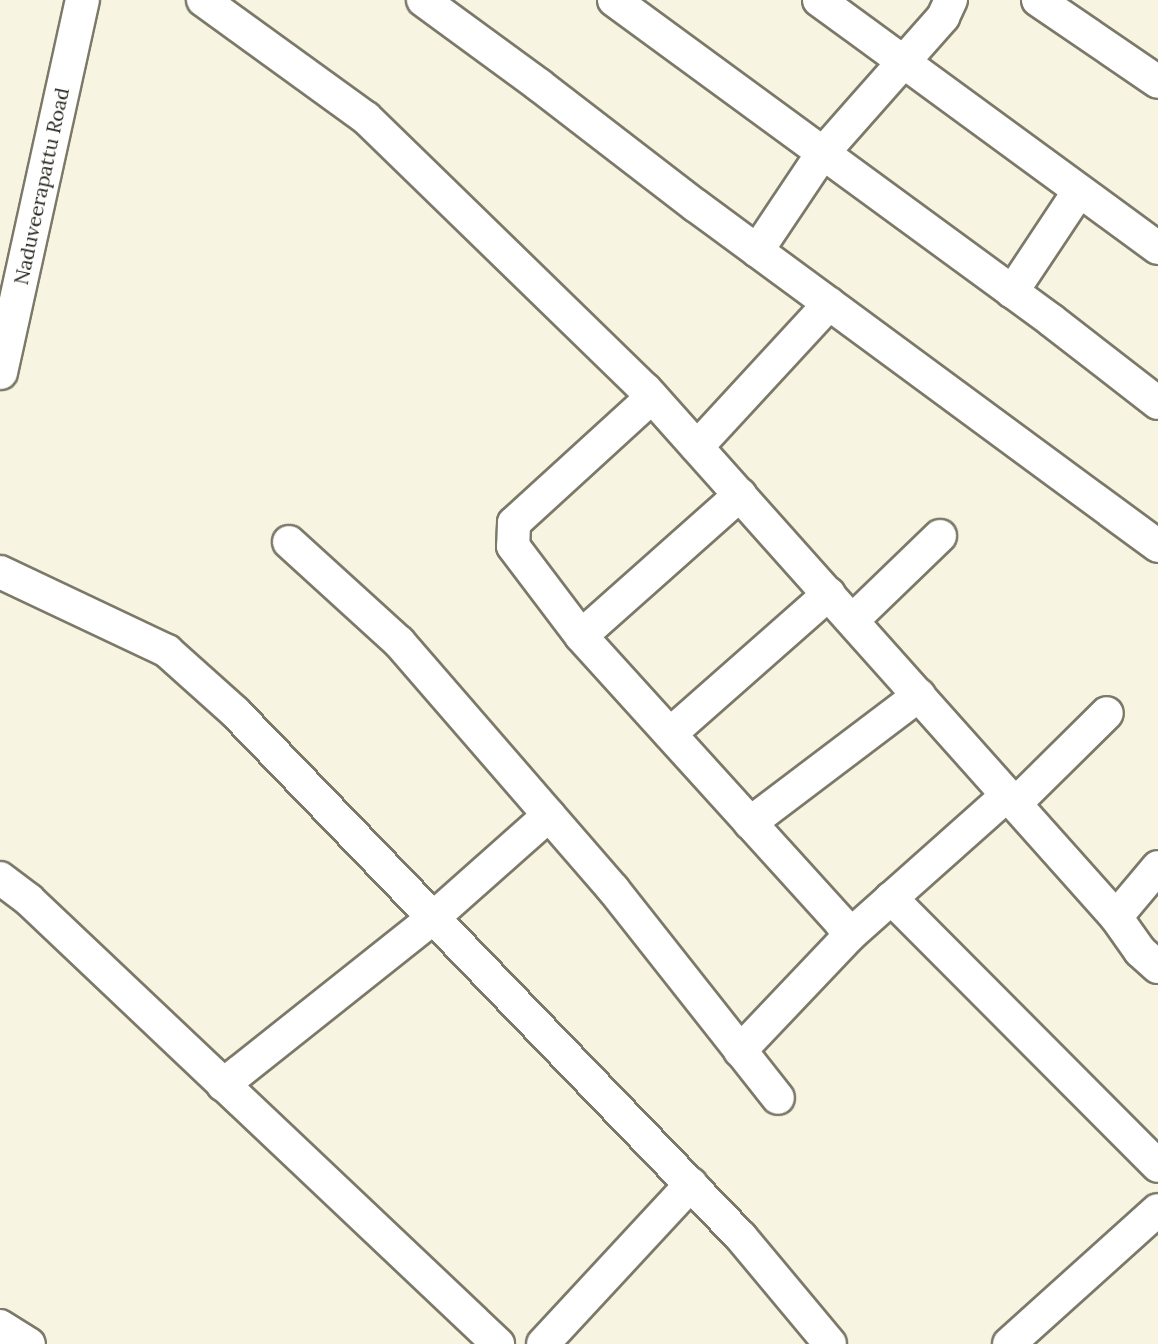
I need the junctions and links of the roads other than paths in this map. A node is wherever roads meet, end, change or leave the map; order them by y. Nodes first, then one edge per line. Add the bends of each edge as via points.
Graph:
1 (82, 0) edge
2 (203, 0) edge
3 (423, 0) edge
4 (614, 0) edge
5 (819, 0) edge
6 (951, 0) edge
7 (1038, 0) edge
8 (904, 64) junction
9 (1158, 82) edge
10 (822, 154) junction
11 (1079, 191) junction
12 (1158, 248) edge
13 (757, 251) junction
14 (1012, 292) junction
15 (829, 304) junction
16 (0, 372) edge
17 (652, 398) junction
18 (1158, 403) edge
19 (697, 447) junction
20 (740, 495) junction
21 (940, 536) dead end
22 (289, 542) dead end
23 (1158, 546) edge
24 (0, 572) edge
25 (829, 594) junction
26 (853, 620) junction
27 (581, 636) junction
28 (919, 694) junction
29 (1107, 713) dead end
30 (670, 734) junction
31 (1011, 800) junction
32 (549, 815) junction
33 (750, 823) junction
34 (1158, 867) edge
35 (0, 878) edge
36 (891, 898) junction
37 (1116, 917) junction
38 (433, 918) junction
39 (849, 936) junction
40 (1158, 967) edge
41 (740, 1051) junction
42 (224, 1085) junction
43 (778, 1098) dead end
44 (1158, 1166) edge
45 (691, 1184) junction
46 (1158, 1210) edge
47 (0, 1326) edge
48 (1024, 1339) edge
49 (29, 1344) edge
50 (498, 1344) edge
51 (543, 1344) edge
52 (830, 1344) edge

1 - 16 street, Naduveerapattu Road
2 - 17 street via 366,118
3 - 13 street
4 - 10 street
5 - 8 street
6 - 8 street via 943,17
7 - 9 street
8 - 10 street
8 - 11 street
10 - 13 street
10 - 14 street
11 - 12 street
11 - 14 street
13 - 15 street
14 - 18 street
15 - 19 street
15 - 23 street
17 - 19 street
17 - 27 street via 514,523 513,546
19 - 20 street
20 - 25 street
20 - 27 street
21 - 26 street
22 - 32 street via 399,642
24 - 38 street via 167,651 235,712
25 - 26 street
25 - 30 street
26 - 28 street
27 - 30 street
28 - 31 street
28 - 33 street
29 - 31 street
30 - 33 street
31 - 36 street
31 - 37 street
32 - 38 street
32 - 41 street
33 - 39 street
34 - 37 street
35 - 42 street via 29,900
36 - 39 street
36 - 44 street
37 - 40 street via 1140,951
38 - 42 street
38 - 45 street
39 - 41 street
41 - 43 street
42 - 50 street
45 - 51 street
45 - 52 street
46 - 48 street
47 - 49 street

